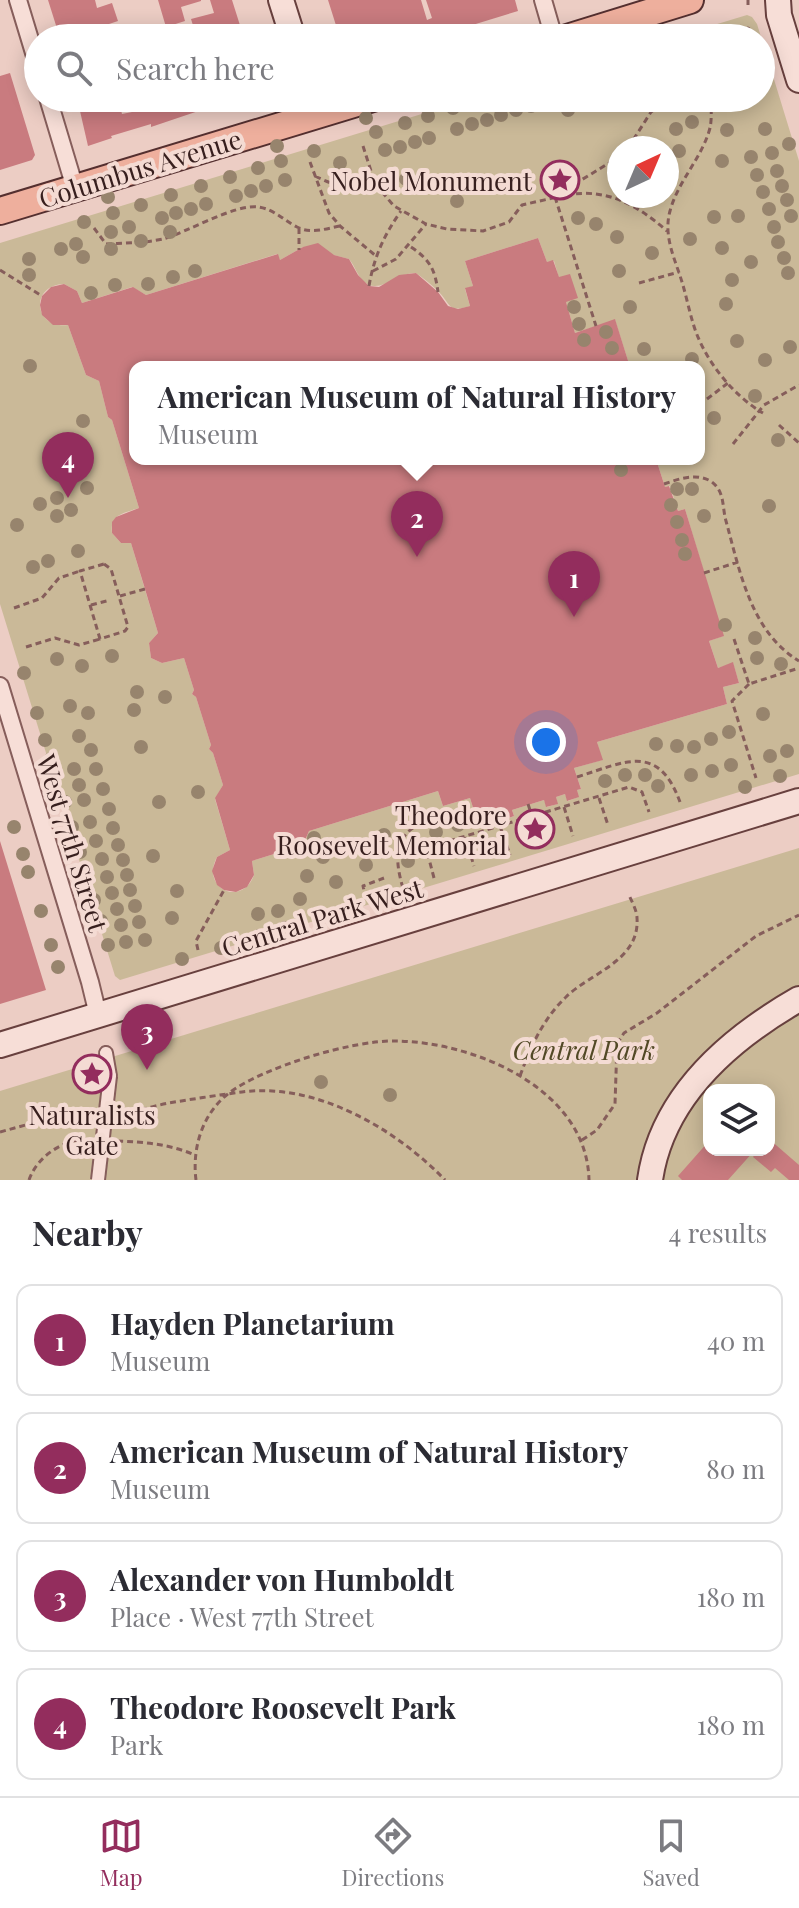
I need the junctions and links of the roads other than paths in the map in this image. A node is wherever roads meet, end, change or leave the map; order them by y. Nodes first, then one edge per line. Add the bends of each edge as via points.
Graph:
1 (18, 0) edge
2 (281, 0) edge
3 (543, 0) edge
4 (690, 0) edge
5 (778, 0) edge
6 (25, 24) edge
7 (289, 24) edge
8 (550, 24) edge
9 (612, 24) edge
10 (799, 80) edge
11 (52, 112) edge
12 (297, 112) edge
13 (75, 188) junction
14 (0, 211) edge
15 (0, 686) edge
16 (799, 801) edge
17 (799, 999) edge
18 (98, 1015) junction
19 (0, 1045) edge
20 (106, 1053) dead end
21 (98, 1180) edge
22 (650, 1180) edge

1 - 6 street
2 - 7 main road
3 - 8 street
4 - 9 main road
5 - 10 main road
11 - 13 street
12 - 13 main road, Columbus Avenue
13 - 14 main road, Columbus Avenue
15 - 18 street, West 77th Street
16 - 18 main road, Central Park West
17 - 22 main road via 744,1034 709,1065 661,1134
18 - 19 main road, Central Park West
20 - 21 street, bridge via 110,1076

